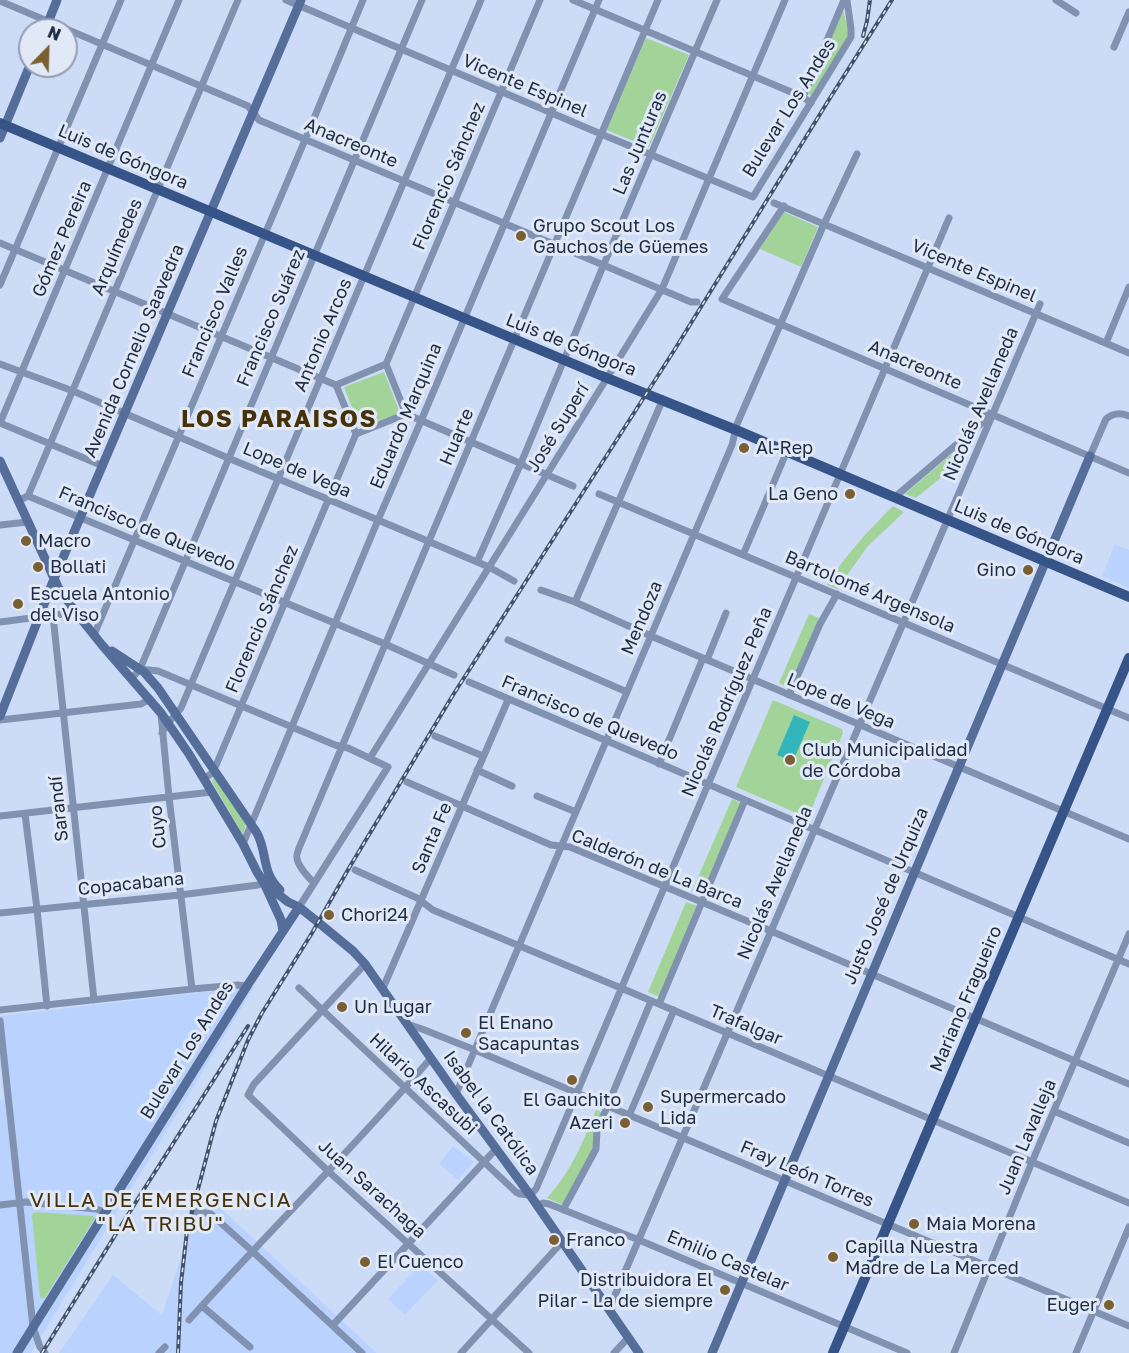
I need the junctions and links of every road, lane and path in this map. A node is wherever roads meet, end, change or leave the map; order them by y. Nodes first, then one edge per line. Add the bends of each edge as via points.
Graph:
1 (57, 0) edge
2 (121, 0) edge
3 (179, 0) edge
4 (238, 0) edge
5 (286, 0) edge
6 (363, 0) edge
7 (422, 0) edge
8 (481, 0) edge
9 (540, 0) edge
10 (573, 0) edge
11 (599, 0) edge
12 (658, 0) edge
13 (717, 0) edge
14 (785, 0) edge
15 (845, 0) edge
16 (1056, 0) edge
17 (0, 1) edge
18 (300, 3) edge
19 (595, 9) junction
20 (1129, 12) edge
21 (1076, 13) dead end
22 (31, 18) edge
23 (49, 18) edge
24 (351, 28) junction
25 (645, 31) junction
26 (1125, 31) edge
27 (78, 36) edge
28 (102, 44) junction
29 (1114, 47) dead end
30 (401, 49) junction
31 (695, 52) junction
32 (152, 65) junction
33 (452, 70) junction
34 (752, 76) junction
35 (24, 78) edge
36 (201, 86) junction
37 (501, 91) junction
38 (803, 98) junction
39 (811, 103) junction
40 (254, 113) junction
41 (551, 113) junction
42 (3, 124) edge
43 (601, 134) junction
44 (0, 138) edge
45 (305, 140) junction
46 (58, 147) junction
47 (857, 154) dead end
48 (651, 155) junction
49 (354, 160) junction
50 (107, 168) junction
51 (708, 179) junction
52 (405, 182) junction
53 (158, 189) junction
54 (753, 197) joint
55 (454, 202) junction
56 (774, 203) dead end
57 (784, 206) junction
58 (211, 212) junction
59 (949, 218) dead end
60 (505, 223) junction
61 (825, 224) junction
62 (264, 234) junction
63 (0, 243) edge
64 (554, 244) junction
65 (15, 250) junction
66 (314, 255) junction
67 (604, 264) junction
68 (928, 268) junction
69 (65, 270) junction
70 (365, 276) junction
71 (0, 285) edge
72 (1129, 287) edge
73 (662, 289) junction
74 (115, 292) junction
75 (414, 297) junction
76 (697, 302) dead end
77 (1040, 304) dead end
78 (168, 314) junction
79 (1036, 314) junction
80 (464, 318) junction
81 (781, 324) junction
82 (221, 336) junction
83 (514, 339) junction
84 (1106, 343) junction
85 (1129, 353) edge
86 (272, 358) junction
87 (564, 360) junction
88 (0, 364) edge
89 (386, 364) junction
90 (885, 369) junction
91 (21, 372) junction
92 (608, 378) junction
93 (321, 379) junction
94 (336, 385) junction
95 (73, 391) junction
96 (663, 399) junction
97 (125, 414) junction
98 (406, 414) junction
99 (992, 415) junction
100 (1129, 416) edge
101 (421, 421) junction
102 (0, 423) edge
103 (736, 430) junction
104 (357, 434) junction
105 (178, 436) junction
106 (472, 442) junction
107 (51, 444) junction
108 (787, 451) junction
109 (1090, 456) junction
110 (228, 458) junction
111 (0, 461) edge
112 (521, 463) junction
113 (103, 466) junction
114 (1129, 473) edge
115 (547, 474) junction
116 (841, 474) junction
117 (278, 478) junction
118 (573, 486) dead end
119 (599, 494) dead end
120 (28, 496) junction
121 (895, 498) junction
122 (328, 500) junction
123 (18, 501) junction
124 (618, 502) junction
125 (80, 517) junction
126 (947, 519) junction
127 (378, 520) junction
128 (28, 522) junction
129 (0, 525) edge
130 (694, 534) junction
131 (134, 540) junction
132 (429, 541) junction
133 (743, 555) junction
134 (1045, 561) junction
135 (185, 562) junction
136 (477, 562) junction
137 (489, 567) junction
138 (797, 577) junction
139 (54, 579) junction
140 (514, 581) dead end
141 (234, 582) junction
142 (542, 590) dead end
143 (837, 594) junction
144 (1129, 597) edge
145 (285, 603) junction
146 (575, 603) junction
147 (74, 609) junction
148 (726, 613) dead end
149 (53, 616) junction
150 (38, 617) junction
151 (0, 622) edge
152 (903, 622) junction
153 (334, 624) junction
154 (94, 635) junction
155 (651, 636) junction
156 (508, 640) dead end
157 (385, 644) junction
158 (102, 645) junction
159 (1129, 658) edge
160 (705, 659) junction
161 (429, 663) junction
162 (1002, 664) junction
163 (140, 669) junction
164 (166, 674) junction
165 (454, 675) dead end
166 (132, 678) junction
167 (753, 680) junction
168 (469, 682) dead end
169 (191, 685) junction
170 (158, 688) junction
171 (627, 692) junction
172 (789, 695) junction
173 (150, 699) junction
174 (508, 700) junction
175 (242, 706) junction
176 (1107, 709) junction
177 (64, 713) junction
178 (161, 713) junction
179 (176, 714) junction
180 (0, 718) edge
181 (1129, 718) edge
182 (168, 723) junction
183 (859, 725) junction
184 (291, 726) junction
185 (162, 733) junction
186 (435, 736) dead end
187 (606, 741) junction
188 (342, 746) junction
189 (483, 756) junction
190 (370, 758) junction
191 (659, 764) junction
192 (959, 767) junction
193 (214, 770) junction
194 (477, 770) junction
195 (204, 779) junction
196 (407, 782) dead end
197 (708, 785) junction
198 (512, 786) dead end
199 (212, 792) junction
200 (537, 796) dead end
201 (169, 797) junction
202 (745, 801) junction
203 (462, 807) junction
204 (74, 808) junction
205 (1064, 811) junction
206 (576, 812) junction
207 (25, 814) junction
208 (0, 816) edge
209 (250, 823) junction
210 (814, 830) junction
211 (1129, 839) edge
212 (243, 844) junction
213 (561, 846) junction
214 (355, 870) dead end
215 (914, 873) junction
216 (264, 883) junction
217 (314, 883) junction
218 (664, 887) junction
219 (180, 895) junction
220 (422, 901) junction
221 (702, 903) junction
222 (84, 904) junction
223 (298, 907) junction
224 (38, 909) junction
225 (0, 913) edge
226 (1019, 917) junction
227 (771, 931) junction
228 (283, 932) junction
229 (1129, 934) edge
230 (519, 946) junction
231 (1119, 960) junction
232 (365, 964) junction
233 (1129, 964) edge
234 (871, 974) junction
235 (247, 986) junction
236 (299, 988) dead end
237 (383, 988) junction
238 (621, 988) junction
239 (192, 989) junction
240 (94, 1000) junction
241 (655, 1002) junction
242 (47, 1006) junction
243 (0, 1010) edge
244 (322, 1010) junction
245 (674, 1010) junction
246 (976, 1018) junction
247 (0, 1021) edge
248 (407, 1024) junction
249 (727, 1033) junction
250 (475, 1050) junction
251 (431, 1058) junction
252 (1076, 1061) junction
253 (828, 1076) junction
254 (1129, 1084) edge
255 (405, 1088) junction
256 (576, 1093) junction
257 (456, 1094) junction
258 (607, 1106) junction
259 (9, 1107) junction
260 (0, 1108) edge
261 (1054, 1111) junction
262 (629, 1116) junction
263 (932, 1120) junction
264 (682, 1138) junction
265 (1129, 1143) edge
266 (496, 1149) junction
267 (483, 1162) junction
268 (1032, 1162) junction
269 (328, 1171) junction
270 (784, 1181) junction
271 (530, 1196) junction
272 (20, 1203) junction
273 (1129, 1203) edge
274 (0, 1205) edge
275 (536, 1205) junction
276 (563, 1210) junction
277 (193, 1211) dead end
278 (105, 1212) junction
279 (888, 1224) junction
280 (1129, 1227) edge
281 (639, 1240) junction
282 (562, 1242) junction
283 (409, 1243) junction
284 (252, 1251) junction
285 (989, 1267) junction
286 (740, 1282) junction
287 (202, 1306) junction
288 (609, 1310) junction
289 (1093, 1311) junction
290 (492, 1319) junction
291 (189, 1320) dead end
292 (333, 1326) junction
293 (1129, 1326) edge
294 (33, 1327) junction
295 (845, 1327) junction
296 (628, 1338) junction
297 (250, 1347) dead end
298 (17, 1353) edge
299 (45, 1353) edge
300 (362, 1353) edge
301 (462, 1353) edge
302 (529, 1353) edge
303 (614, 1353) edge
304 (639, 1353) edge
305 (712, 1353) edge
306 (833, 1353) edge
307 (907, 1353) edge
308 (954, 1353) edge
309 (1076, 1353) edge

1 - 23 main road
2 - 28 street
3 - 32 street, Gómez Pereira
4 - 36 street, Arquímedes
5 - 18 street, Vicente Espinel
6 - 24 street, Francisco Valles
7 - 30 street, Francisco Suárez
8 - 33 street, Antonio Arcos
9 - 37 street, Florencio Sánchez
10 - 19 street
11 - 19 street, Eduardo Marquina
12 - 25 street, Huarte
13 - 31 street, Las Junturas
14 - 34 street, José Superí
15 - 38 street, Bulevar Los Andes
15 - 39 street, Bulevar Los Andes via 851,37
16 - 21 street
17 - 22 street, Anacreonte
18 - 24 street, Vicente Espinel
18 - 40 main road, Avenida Cornelio Saavedra
19 - 25 street
19 - 41 street, Eduardo Marquina
20 - 26 street
24 - 30 street, Vicente Espinel
24 - 45 street, Francisco Valles
25 - 31 street
25 - 43 street, Huarte
26 - 29 street
27 - 28 street, Anacreonte
28 - 32 street, Anacreonte
28 - 46 street
30 - 33 street, Vicente Espinel
30 - 49 street, Francisco Suárez
31 - 34 street
31 - 48 street, Las Junturas
32 - 36 street, Anacreonte
32 - 50 street, Gómez Pereira
33 - 37 street, Vicente Espinel
33 - 52 street, Antonio Arcos
34 - 38 street
34 - 51 street, José Superí
35 - 42 main road
36 - 40 street, Anacreonte via 248,106
36 - 53 street, Arquímedes
37 - 41 street, Vicente Espinel
37 - 55 street, Florencio Sánchez
38 - 39 street
39 - 54 street, Bulevar Los Andes
40 - 45 street, Anacreonte via 259,120
40 - 58 main road, Avenida Cornelio Saavedra
41 - 43 street, Vicente Espinel
41 - 60 street, Eduardo Marquina
42 - 44 main road
42 - 46 main road, Luis de Góngora
43 - 48 street, Vicente Espinel
43 - 64 street, Huarte
45 - 49 street, Anacreonte
45 - 62 street, Francisco Valles
46 - 50 main road, Luis de Góngora
46 - 65 street
47 - 61 street, Mendoza
48 - 51 street, Vicente Espinel
48 - 67 street, Las Junturas
49 - 52 street, Anacreonte
49 - 66 street, Francisco Suárez
50 - 53 main road, Luis de Góngora
50 - 69 street, Gómez Pereira
51 - 54 street, Vicente Espinel
51 - 73 street, José Superí
52 - 55 street, Anacreonte
52 - 70 street, Antonio Arcos
53 - 58 main road, Luis de Góngora
53 - 74 street, Arquímedes
55 - 60 street, Anacreonte
55 - 75 street, Florencio Sánchez
56 - 57 street, Vicente Espinel
57 - 61 street, Vicente Espinel
57 - 81 street, Anacreonte via 723,299
58 - 62 main road, Luis de Góngora
58 - 78 main road, Avenida Cornelio Saavedra
59 - 68 street, Nicolás Rodríguez Peña
60 - 64 street, Anacreonte
60 - 80 street, Eduardo Marquina
61 - 68 street, Vicente Espinel
61 - 81 street, Mendoza
62 - 66 main road, Luis de Góngora
62 - 82 street, Francisco Valles
63 - 65 street
64 - 67 street, Anacreonte
64 - 83 street, Huarte
65 - 69 street
65 - 71 street
66 - 70 main road, Luis de Góngora
66 - 86 street, Francisco Suárez
67 - 73 street, Anacreonte
67 - 87 street, Las Junturas
68 - 79 street, Vicente Espinel
68 - 90 street, Nicolás Rodríguez Peña
69 - 74 street
69 - 91 street, Gómez Pereira
70 - 75 main road, Luis de Góngora
70 - 93 street, Antonio Arcos
72 - 84 street
73 - 76 street, Anacreonte
73 - 92 street, José Superí
74 - 78 street
74 - 95 street, Arquímedes
75 - 80 main road, Luis de Góngora
75 - 89 street, Florencio Sánchez
77 - 79 street, Nicolás Avellaneda
78 - 82 street
78 - 97 main road, Avenida Cornelio Saavedra
79 - 84 street, Vicente Espinel
79 - 99 street, Nicolás Avellaneda
80 - 83 main road, Luis de Góngora
80 - 101 street, Eduardo Marquina
81 - 90 street, Anacreonte
81 - 103 street, Mendoza
82 - 86 street
82 - 105 street, Francisco Valles
83 - 87 main road, Luis de Góngora
83 - 106 street, Huarte
84 - 85 street, Vicente Espinel
86 - 93 street
86 - 110 street, Francisco Suárez
87 - 92 main road, Luis de Góngora
87 - 112 street, Las Junturas
88 - 91 street, Lope de Vega
89 - 94 street
89 - 98 street
90 - 99 street, Anacreonte
90 - 116 street, Nicolás Rodríguez Peña
91 - 95 street, Lope de Vega
91 - 102 street, Gómez Pereira
92 - 96 main road, Luis de Góngora
92 - 115 street, José Superí
93 - 94 street
93 - 117 street, Antonio Arcos
94 - 104 street
95 - 97 street, Lope de Vega
95 - 107 street, Arquímedes
96 - 103 main road, Luis de Góngora
96 - 124 street
97 - 105 street, Lope de Vega
97 - 113 main road, Avenida Cornelio Saavedra
98 - 101 street
98 - 104 street
99 - 109 street, Anacreonte
99 - 121 street
99 - 126 street, Nicolás Avellaneda
100 - 109 street, Justo José de Urquiza via 1116,413 1106,419
101 - 106 street
101 - 127 street, Eduardo Marquina
102 - 107 street
103 - 108 main road, Luis de Góngora
103 - 130 street, Mendoza
104 - 122 street, Florencio Sánchez
105 - 110 street, Lope de Vega
105 - 131 street, Francisco Valles
106 - 112 street
106 - 132 street, Huarte
107 - 113 street
107 - 120 street, Arquímedes
108 - 116 main road, Luis de Góngora
108 - 133 street
109 - 114 street, Anacreonte
109 - 134 main road, Justo José de Urquiza
110 - 117 street, Lope de Vega
110 - 135 street, Francisco Suárez
111 - 123 main road
112 - 115 street
112 - 136 street, Las Junturas
113 - 125 main road, Avenida Cornelio Saavedra
115 - 118 street
115 - 137 street, José Superí
116 - 121 main road, Luis de Góngora
116 - 138 street, Nicolás Rodríguez Peña
117 - 122 street, Lope de Vega
117 - 141 street, Antonio Arcos
119 - 124 street, Bartolomé Argensola
120 - 123 street
120 - 125 street, Francisco de Quevedo
121 - 126 main road, Luis de Góngora
122 - 127 street, Lope de Vega
122 - 145 street, Florencio Sánchez
123 - 128 main road
124 - 130 street, Bartolomé Argensola
124 - 146 street
125 - 131 street, Francisco de Quevedo
125 - 139 main road, Avenida Cornelio Saavedra
126 - 134 main road, Luis de Góngora
126 - 152 street, Nicolás Avellaneda
127 - 132 street, Lope de Vega
127 - 153 street, Eduardo Marquina
128 - 129 street
128 - 139 main road
130 - 133 street, Bartolomé Argensola
130 - 155 street, Mendoza
131 - 135 street, Francisco de Quevedo
131 - 154 street, Francisco Valles
132 - 136 street, Lope de Vega
132 - 157 street, Huarte
133 - 138 street, Bartolomé Argensola
134 - 144 main road, Luis de Góngora
134 - 162 main road, Justo José de Urquiza
135 - 141 street, Francisco de Quevedo
135 - 163 street, Francisco Suárez
136 - 137 street, Lope de Vega
137 - 140 street, Lope de Vega
137 - 161 street, José Superí
138 - 143 street, Bartolomé Argensola
138 - 167 street, Nicolás Rodríguez Peña
139 - 147 main road
139 - 150 main road, Avenida Cornelio Saavedra
141 - 145 street, Francisco de Quevedo
141 - 169 street, Antonio Arcos
142 - 146 street, Lope de Vega
143 - 152 street, Bartolomé Argensola
143 - 172 street
145 - 153 street, Francisco de Quevedo
145 - 175 street, Florencio Sánchez
146 - 155 street, Lope de Vega
147 - 149 street
147 - 154 main road
148 - 160 street
149 - 150 street
149 - 177 street, Sarandí
150 - 151 street
150 - 180 main road, Avenida Cornelio Saavedra
152 - 162 street, Bartolomé Argensola
152 - 183 street, Nicolás Avellaneda
153 - 157 street, Francisco de Quevedo
153 - 184 street, Eduardo Marquina
154 - 158 main road
155 - 160 street, Lope de Vega
155 - 171 street, Mendoza
156 - 171 street
157 - 161 street, Francisco de Quevedo
157 - 188 street, Huarte
158 - 163 main road
158 - 166 main road
159 - 176 main road, Mariano Fragueiro
160 - 167 street, Lope de Vega
160 - 191 street
161 - 165 street, Francisco de Quevedo
161 - 190 street, José Superí
162 - 176 street, Bartolomé Argensola
162 - 192 main road, Justo José de Urquiza
163 - 164 street
163 - 166 street, Francisco Suárez
163 - 170 main road
164 - 169 street
164 - 170 street via 160,678
166 - 173 main road
167 - 172 street, Lope de Vega
167 - 197 street, Nicolás Rodríguez Peña
168 - 174 street, Francisco de Quevedo
169 - 175 street
169 - 179 street, Antonio Arcos
170 - 179 main road
171 - 187 street, Mendoza
172 - 183 street, Lope de Vega
173 - 177 street via 141,704
173 - 178 main road
174 - 187 street, Francisco de Quevedo
174 - 189 street, Santa Fe
175 - 184 street
175 - 193 street, Florencio Sánchez
176 - 181 street, Bartolomé Argensola
176 - 205 main road, Mariano Fragueiro
177 - 180 street
177 - 204 street, Sarandí
178 - 182 main road
178 - 185 street, Cuyo
179 - 182 street
179 - 193 main road
182 - 185 street
182 - 195 main road
183 - 192 street, Lope de Vega
183 - 210 street, Nicolás Avellaneda
184 - 188 street
184 - 209 street, Eduardo Marquina
185 - 201 street, Cuyo
186 - 189 street
187 - 191 street, Francisco de Quevedo
187 - 206 street, Mendoza
188 - 190 street
188 - 217 street, Huarte via 297,855
189 - 194 street, Santa Fe
190 - 217 street, Bulevar Los Andes via 388,767
191 - 197 street, Francisco de Quevedo
192 - 205 street, Lope de Vega
192 - 215 main road, Justo José de Urquiza
193 - 195 street, Florencio Sánchez
193 - 209 main road
194 - 198 street
194 - 203 street, Santa Fe
195 - 199 main road
196 - 203 street, Calderón de La Barca
197 - 202 street, Francisco de Quevedo
197 - 218 street, Nicolás Rodríguez Peña
199 - 201 street
199 - 212 main road
200 - 206 street
201 - 204 street
201 - 219 street, Cuyo
202 - 210 street, Francisco de Quevedo
202 - 221 street
203 - 213 street, Calderón de La Barca
203 - 220 street, Santa Fe
204 - 207 street
204 - 222 street, Sarandí
205 - 211 street, Lope de Vega
205 - 226 main road, Mariano Fragueiro
206 - 213 street, Mendoza
207 - 208 street
207 - 224 street
209 - 212 street, Eduardo Marquina
209 - 223 main road via 262,844 270,879
210 - 215 street, Francisco de Quevedo
210 - 227 street, Nicolás Avellaneda
212 - 216 main road
213 - 218 street, Calderón de La Barca
213 - 230 street, Mendoza
214 - 220 street, Trafalgar
215 - 226 street, Francisco de Quevedo
215 - 234 main road, Justo José de Urquiza
216 - 219 street, Copacabana
216 - 223 main road
216 - 228 main road
217 - 223 street, Bulevar Los Andes
218 - 221 street, Calderón de La Barca
218 - 238 street, Nicolás Rodríguez Peña
219 - 222 street, Copacabana
219 - 239 street, Cuyo
220 - 230 street, Trafalgar via 433,910
220 - 237 street, Santa Fe
221 - 227 street, Calderón de La Barca
221 - 241 street
222 - 224 street, Copacabana
222 - 240 street, Sarandí
223 - 228 main road, Bulevar Los Andes
223 - 232 main road, Isabel la Católica
224 - 225 street, Copacabana
224 - 242 street
226 - 231 street, Francisco de Quevedo
226 - 246 main road, Mariano Fragueiro
227 - 234 street, Calderón de La Barca
227 - 249 street, Nicolás Avellaneda
228 - 235 main road, Bulevar Los Andes
229 - 231 street, Juan Lavalleja
230 - 238 street, Trafalgar
230 - 250 street, Mendoza
231 - 233 street, Francisco de Quevedo
231 - 252 street, Juan Lavalleja
232 - 237 main road, Isabel la Católica
232 - 244 street
234 - 246 street, Calderón de La Barca
234 - 253 main road, Justo José de Urquiza
235 - 239 street
235 - 278 main road, Bulevar Los Andes
236 - 244 street, Hilario Ascasubi
237 - 248 main road, Isabel la Católica
238 - 241 street, Trafalgar
238 - 256 street, Nicolás Rodríguez Peña
239 - 240 street
240 - 242 street
241 - 245 street, Trafalgar
241 - 258 street
242 - 243 street
244 - 255 street, Hilario Ascasubi
244 - 269 street, Juan Sarachaga via 248,1095
245 - 249 street, Trafalgar
245 - 262 street
246 - 252 street, Calderón de La Barca
246 - 263 main road, Mariano Fragueiro
247 - 259 street
248 - 250 street, Fray León Torres
248 - 251 main road, Isabel la Católica
249 - 253 street, Trafalgar
249 - 264 street, Nicolás Avellaneda
250 - 256 street, Fray León Torres
250 - 257 street, Mendoza
251 - 255 street
251 - 257 main road, Isabel la Católica
252 - 254 street, Calderón de La Barca
252 - 261 street, Juan Lavalleja
253 - 263 street, Trafalgar
253 - 270 main road, Justo José de Urquiza
255 - 267 street, Hilario Ascasubi
255 - 269 street
256 - 258 street, Fray León Torres
256 - 271 street, Nicolás Rodríguez Peña
257 - 266 main road, Isabel la Católica
258 - 262 street, Fray León Torres
258 - 276 street via 597,1131 596,1149
259 - 260 street
259 - 272 street
261 - 265 street
261 - 268 street, Juan Lavalleja
262 - 264 street, Fray León Torres
263 - 268 street, Trafalgar
263 - 279 main road, Mariano Fragueiro
264 - 270 street, Fray León Torres
264 - 281 street, Nicolás Avellaneda
266 - 267 street
266 - 271 main road, Isabel la Católica
267 - 271 street, Hilario Ascasubi via 516,1192
267 - 283 street
268 - 273 street, Trafalgar
268 - 285 street, Juan Lavalleja
269 - 283 street, Juan Sarachaga
269 - 284 street
270 - 279 street, Fray León Torres
270 - 286 main road, Justo José de Urquiza
271 - 275 main road, Isabel la Católica
272 - 274 street
272 - 278 street
272 - 294 street
275 - 276 street, Emilio Castelar via 549,1204
275 - 282 main road, Isabel la Católica
276 - 281 street, Emilio Castelar
277 - 284 street via 211,1214
278 - 294 main road, Bulevar Los Andes
279 - 285 street, Fray León Torres
279 - 295 main road, Mariano Fragueiro
280 - 289 street
281 - 286 street, Emilio Castelar
281 - 288 street, Nicolás Avellaneda
282 - 288 main road, Isabel la Católica
282 - 290 street
283 - 290 street, Juan Sarachaga
283 - 292 street
284 - 287 street
284 - 292 street
285 - 289 street, Fray León Torres
285 - 308 street, Juan Lavalleja
286 - 295 street, Emilio Castelar
286 - 305 main road, Justo José de Urquiza
287 - 291 street
287 - 297 street
288 - 296 main road, Isabel la Católica
289 - 293 street, Fray León Torres
289 - 309 street
290 - 301 street
290 - 302 street, Juan Sarachaga
292 - 300 street
294 - 298 main road, Bulevar Los Andes
294 - 299 street
295 - 306 main road, Mariano Fragueiro
295 - 307 street, Emilio Castelar
296 - 303 street
296 - 304 main road, Isabel la Católica

